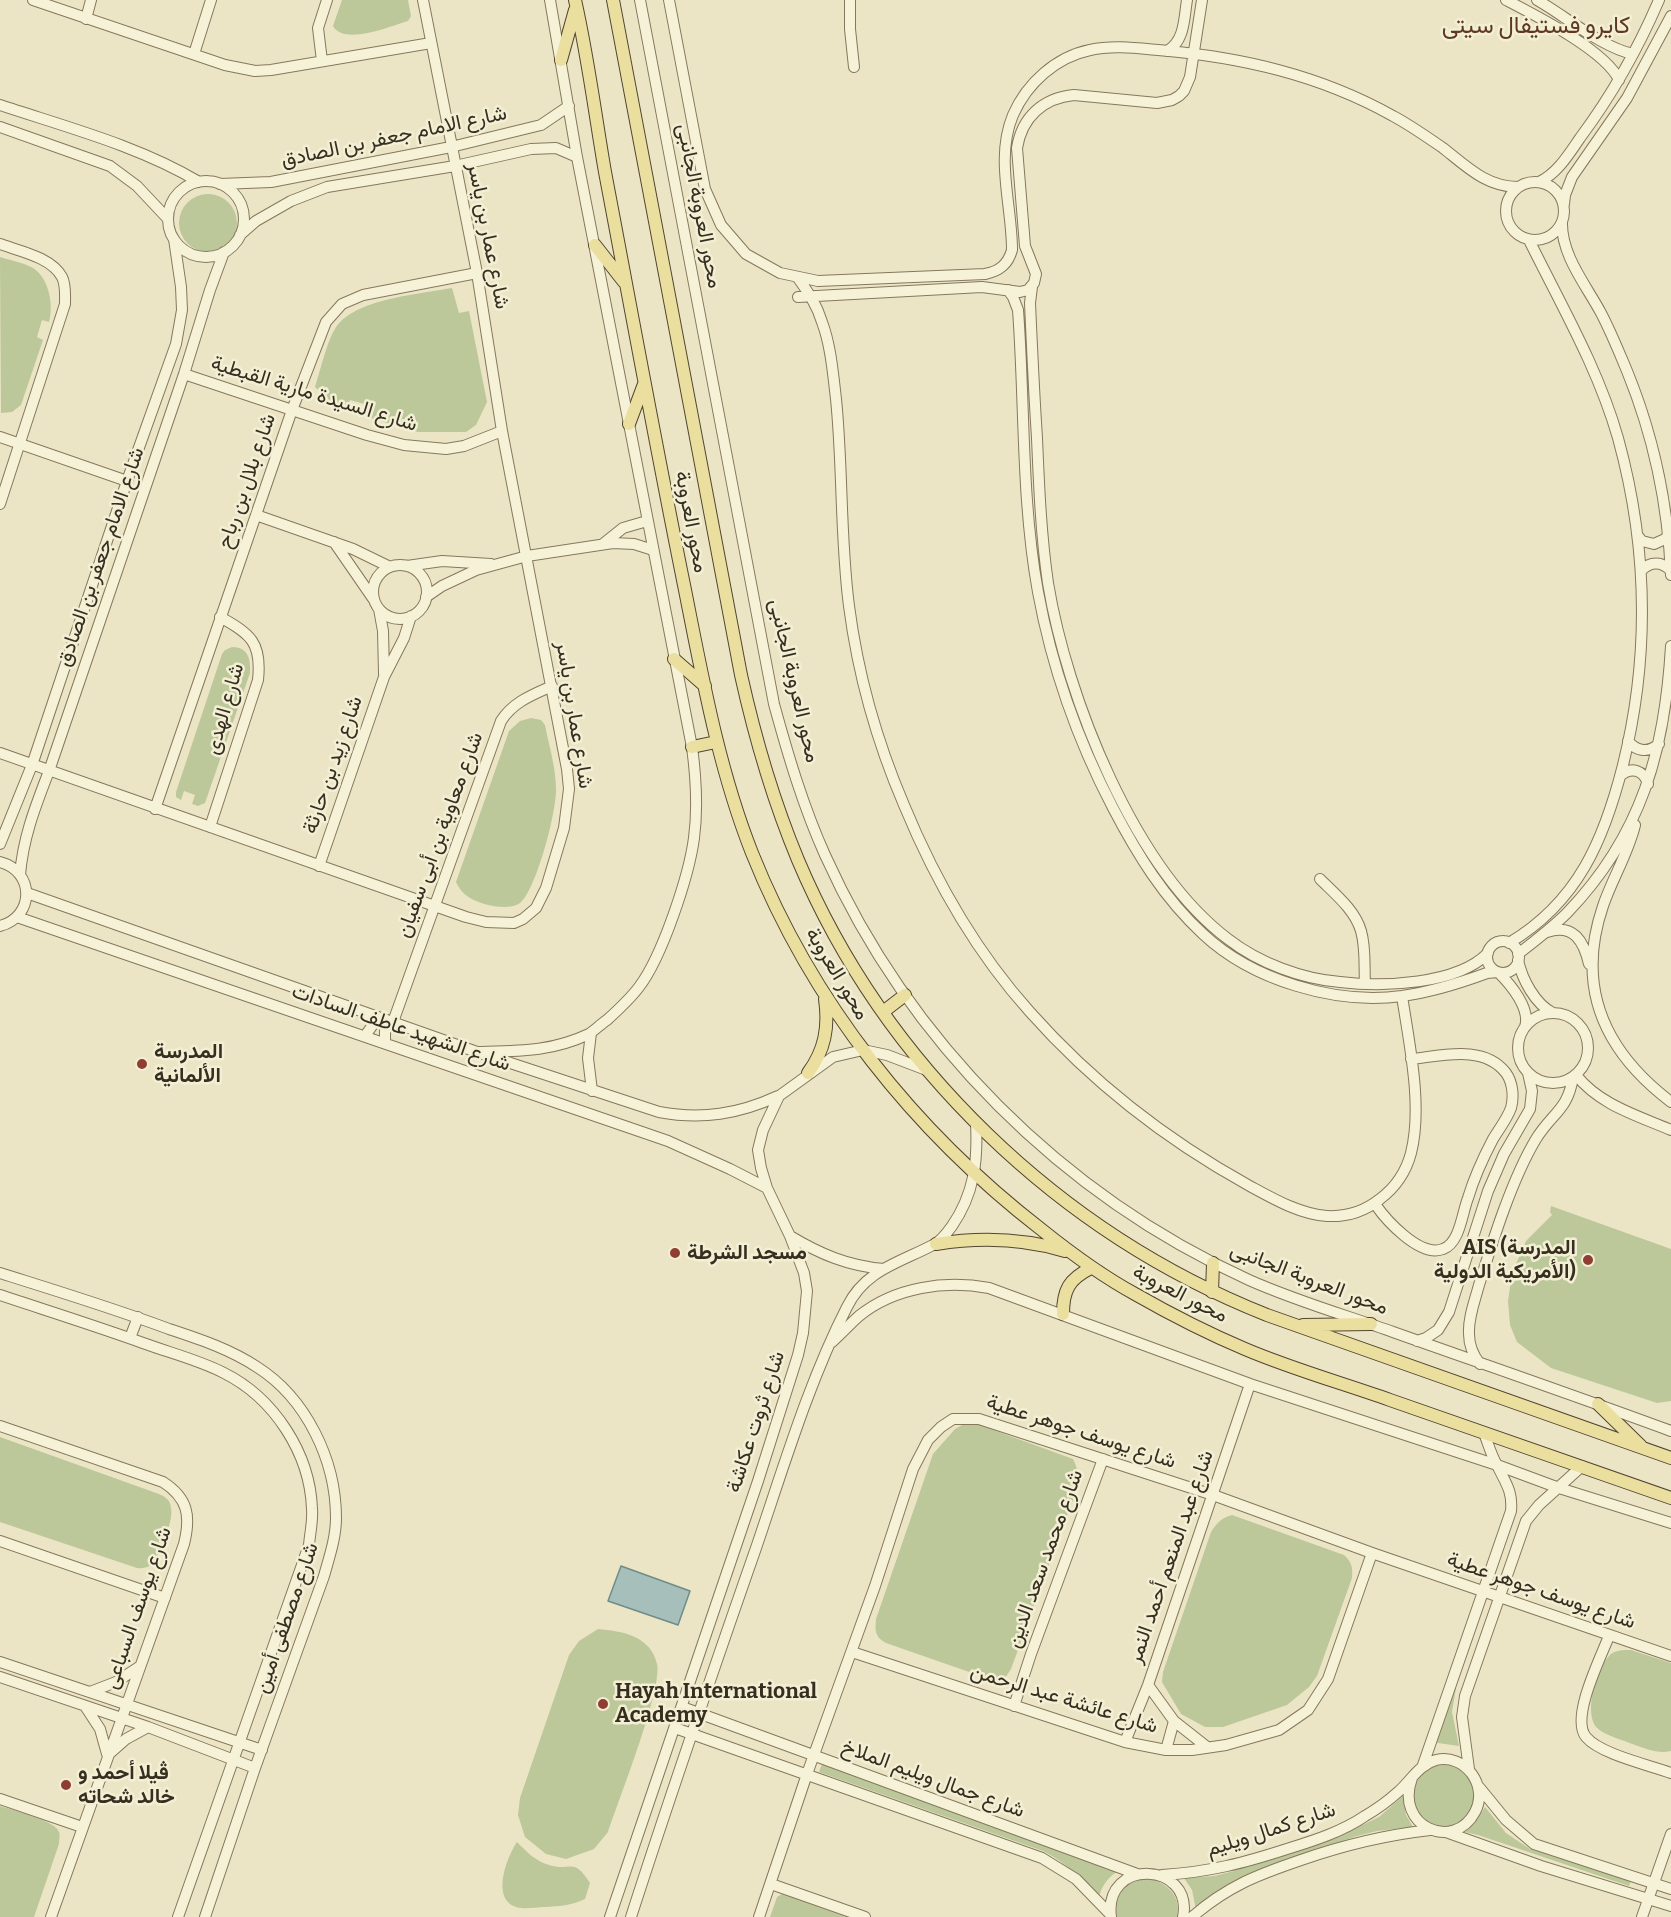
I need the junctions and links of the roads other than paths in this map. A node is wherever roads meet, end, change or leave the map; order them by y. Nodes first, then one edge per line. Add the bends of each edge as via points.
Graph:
1 (33, 0) edge
2 (91, 0) edge
3 (211, 0) edge
4 (327, 0) edge
5 (423, 0) edge
6 (549, 0) edge
7 (613, 0) edge
8 (640, 0) edge
9 (669, 0) edge
10 (850, 0) edge
11 (1187, 0) edge
12 (1202, 0) edge
13 (1506, 0) edge
14 (1537, 0) edge
15 (1659, 0) edge
16 (575, 3) edge
17 (86, 19) junction
18 (1670, 22) edge
19 (431, 43) junction
20 (1167, 51) junction
21 (1194, 53) junction
22 (194, 54) junction
23 (1634, 54) junction
24 (561, 60) junction
25 (322, 61) junction
26 (854, 67) dead end
27 (1619, 80) junction
28 (0, 105) edge
29 (569, 106) junction
30 (0, 127) edge
31 (451, 147) junction
32 (577, 157) junction
33 (455, 166) junction
34 (199, 182) junction
35 (1539, 182) junction
36 (220, 184) junction
37 (1518, 187) junction
38 (1563, 204) junction
39 (168, 219) junction
40 (1562, 222) junction
41 (240, 235) junction
42 (174, 239) junction
43 (1529, 240) junction
44 (0, 244) edge
45 (595, 245) junction
46 (224, 252) junction
47 (477, 273) junction
48 (798, 278) junction
49 (626, 285) junction
50 (1032, 287) junction
51 (1008, 290) junction
52 (798, 297) dead end
53 (812, 297) junction
54 (184, 374) junction
55 (644, 383) junction
56 (292, 410) junction
57 (630, 424) junction
58 (502, 431) junction
59 (0, 437) edge
60 (21, 444) junction
61 (128, 481) junction
62 (0, 504) edge
63 (256, 515) junction
64 (647, 521) junction
65 (1669, 534) junction
66 (1638, 536) junction
67 (334, 542) junction
68 (603, 544) junction
69 (653, 550) junction
70 (526, 556) junction
71 (495, 564) junction
72 (407, 566) junction
73 (390, 567) junction
74 (1641, 571) junction
75 (1671, 573) edge
76 (426, 597) junction
77 (376, 605) junction
78 (411, 616) junction
79 (220, 617) junction
80 (1671, 646) edge
81 (674, 659) junction
82 (1670, 667) edge
83 (384, 677) junction
84 (552, 686) junction
85 (705, 686) junction
86 (1628, 741) junction
87 (717, 742) junction
88 (1659, 744) junction
89 (1097, 745) junction
90 (692, 747) junction
91 (1084, 751) junction
92 (0, 753) edge
93 (32, 765) junction
94 (49, 771) junction
95 (1620, 776) junction
96 (1648, 784) junction
97 (155, 809) junction
98 (1637, 813) junction
99 (210, 827) junction
100 (0, 844) edge
101 (0, 862) edge
102 (320, 866) junction
103 (20, 874) junction
104 (1320, 879) dead end
105 (27, 893) junction
106 (435, 908) junction
107 (17, 917) junction
108 (0, 926) edge
109 (1544, 933) junction
110 (1509, 943) junction
111 (1488, 952) junction
112 (1518, 957) junction
113 (1498, 972) junction
114 (1593, 980) junction
115 (1348, 983) junction
116 (1365, 984) junction
117 (825, 995) junction
118 (905, 995) junction
119 (1347, 996) junction
120 (1402, 996) junction
121 (883, 1012) junction
122 (1553, 1013) junction
123 (373, 1015) junction
124 (393, 1022) junction
125 (1525, 1028) junction
126 (591, 1033) junction
127 (365, 1036) junction
128 (385, 1042) junction
129 (863, 1050) junction
130 (477, 1052) junction
131 (1411, 1059) junction
132 (929, 1071) junction
133 (808, 1073) junction
134 (1528, 1073) junction
135 (1575, 1076) junction
136 (592, 1091) junction
137 (778, 1096) junction
138 (1671, 1102) edge
139 (976, 1123) junction
140 (1671, 1130) edge
141 (975, 1175) junction
142 (767, 1188) junction
143 (1374, 1204) junction
144 (790, 1236) junction
145 (936, 1244) junction
146 (1071, 1254) junction
147 (1213, 1263) junction
148 (1091, 1268) junction
149 (884, 1269) junction
150 (0, 1273) edge
151 (1212, 1292) junction
152 (0, 1295) edge
153 (124, 1312) junction
154 (1063, 1314) junction
155 (138, 1317) junction
156 (1371, 1324) junction
157 (1295, 1325) junction
158 (117, 1333) junction
159 (130, 1338) junction
160 (1417, 1341) junction
161 (832, 1342) junction
162 (1481, 1364) junction
163 (1250, 1384) junction
164 (1598, 1404) junction
165 (0, 1426) edge
166 (1671, 1431) edge
167 (1484, 1433) junction
168 (1644, 1449) junction
169 (1671, 1458) edge
170 (1103, 1459) junction
171 (1497, 1465) junction
172 (1582, 1466) junction
173 (1559, 1488) junction
174 (1213, 1495) junction
175 (1671, 1498) edge
176 (1671, 1523) edge
177 (0, 1541) edge
178 (1372, 1553) junction
179 (1484, 1591) junction
180 (1499, 1597) junction
181 (165, 1598) junction
182 (1609, 1636) junction
183 (852, 1652) junction
184 (1671, 1656) edge
185 (0, 1662) edge
186 (139, 1667) junction
187 (0, 1677) edge
188 (1148, 1685) junction
189 (90, 1692) junction
190 (126, 1704) junction
191 (85, 1706) junction
192 (1014, 1706) junction
193 (682, 1707) junction
194 (699, 1713) junction
195 (121, 1718) junction
196 (1174, 1721) junction
197 (148, 1727) junction
198 (675, 1728) junction
199 (691, 1734) junction
200 (240, 1742) junction
201 (1125, 1742) junction
202 (1207, 1747) junction
203 (262, 1750) junction
204 (1166, 1750) junction
205 (107, 1756) junction
206 (814, 1757) junction
207 (234, 1760) junction
208 (1423, 1766) junction
209 (255, 1768) junction
210 (1469, 1769) junction
211 (1671, 1773) edge
212 (807, 1774) junction
213 (1412, 1778) junction
214 (1479, 1787) junction
215 (0, 1799) edge
216 (82, 1827) junction
217 (1431, 1830) junction
218 (1446, 1832) junction
219 (1671, 1834) edge
220 (632, 1852) junction
221 (650, 1857) junction
222 (627, 1866) junction
223 (645, 1873) junction
224 (1137, 1874) junction
225 (1162, 1875) junction
226 (771, 1884) junction
227 (1654, 1884) junction
228 (1671, 1889) edge
229 (1648, 1899) junction
230 (1671, 1906) edge
231 (1111, 1915) edge
232 (51, 1917) edge
233 (178, 1917) edge
234 (205, 1917) edge
235 (610, 1917) edge
236 (631, 1917) edge
237 (759, 1917) edge
238 (866, 1917) edge
239 (1183, 1917) edge
240 (1192, 1917) edge
241 (1642, 1917) edge

1 - 17 street
2 - 17 street
3 - 22 street
4 - 25 street via 318,33
5 - 19 street, شارع عمار بن ياسر
6 - 24 street
7 - 121 main road, محور العروبة via 751,723 799,862 843,950
8 - 118 street, محور العروبة الجانبى via 780,724 825,855 874,949
9 - 48 street via 705,189 714,214 746,254 768,268
10 - 26 street
11 - 20 street via 1180,39
12 - 21 street
13 - 27 street via 1598,55
14 - 23 street via 1605,44
15 - 23 street
16 - 24 main road
16 - 49 main road, محور العروبة
17 - 22 street
18 - 38 street via 1628,98 1572,177
19 - 25 street
19 - 31 street, شارع عمار بن ياسر
20 - 21 street
20 - 48 street via 1120,47 1090,50 1054,66 1027,90 1012,116 1005,146 1012,250 1000,269 986,274 842,281
21 - 37 street via 1256,64 1354,97 1413,128 1484,179
21 - 50 street via 1188,84 1172,100 1157,103 1065,96 1039,107 1026,121 1017,157 1025,246 1036,274
22 - 25 street via 255,71
23 - 27 street
24 - 29 street
27 - 35 street via 1565,159
28 - 34 street via 116,144
29 - 31 street, شارع الامام جعفر بن الصادق via 541,125
29 - 32 street
30 - 39 street via 110,166 137,186
31 - 33 street, شارع عمار بن ياسر
31 - 36 street, شارع الامام جعفر بن الصادق via 271,182
32 - 33 street, شارع الامام جعفر بن الصادق via 543,147
32 - 45 street
33 - 41 street, شارع الامام جعفر بن الصادق via 309,193 265,215
33 - 47 street, شارع عمار بن ياسر
34 - 36 street
34 - 39 street via 177,195
35 - 37 street
35 - 38 street via 1557,192
36 - 41 street via 242,205
37 - 43 street via 1507,203 1508,222
38 - 40 street
39 - 42 street
40 - 43 street via 1549,237
40 - 65 street via 1569,257 1615,343 1639,402 1656,462
41 - 46 street
42 - 46 street via 181,248 202,257
42 - 61 street, شارع الامام جعفر بن الصادق via 182,287 181,326
43 - 66 street via 1602,389 1624,463
44 - 60 street via 51,265 65,288 65,304
45 - 49 main road
45 - 57 street
46 - 54 street, شارع الامام جعفر بن الصادق
47 - 56 street, شارع بلال بن رباح via 363,295 342,304 326,322
47 - 58 street, شارع عمار بن ياسر
48 - 53 street
49 - 55 main road, محور العروبة
50 - 51 street via 1020,292
50 - 89 street via 1040,497 1049,584 1070,671
51 - 53 street via 964,288
51 - 91 street via 1018,310 1034,570 1056,672
52 - 53 street
53 - 143 street via 823,323 834,385 846,585 857,655 882,748 923,849 945,891 1028,1010 1125,1104 1189,1150 1295,1208 1313,1214 1344,1215
54 - 56 street, شارع السيدة مارية القبطية
54 - 94 street, شارع الامام جعفر بن الصادق
55 - 57 main road
55 - 85 main road, محور العروبة
56 - 58 street, شارع السيدة مارية القبطية via 389,441 433,449 464,446
56 - 63 street, شارع بلال بن رباح
57 - 64 street
58 - 70 street, شارع عمار بن ياسر
59 - 60 street
60 - 61 street
60 - 62 street
61 - 93 street, شارع الامام جعفر بن الصادق
63 - 67 street
63 - 79 street, شارع بلال بن رباح
64 - 68 street via 623,528
64 - 69 street
65 - 66 street via 1654,544
65 - 75 street
66 - 74 street
67 - 73 street
67 - 77 street, شارع زيد بن حارثة
68 - 69 street via 634,544
68 - 70 street
69 - 81 street
70 - 71 street
70 - 84 street, شارع عمار بن ياسر
71 - 72 street via 451,561
71 - 76 street via 459,577
72 - 73 street
72 - 76 street via 422,578
73 - 77 street via 375,580
74 - 75 street via 1656,563
74 - 86 street via 1642,643
76 - 78 street via 418,612
77 - 78 street via 390,617
77 - 83 street, شارع زيد بن حارثة via 383,631
78 - 83 street, شارع زيد بن حارثة
79 - 97 street, شارع بلال بن رباح
79 - 99 street, شارع الهدى via 249,636 260,662 258,680
80 - 82 street
81 - 85 main road
81 - 90 street
82 - 88 street
83 - 102 street, شارع زيد بن حارثة
84 - 106 street, شارع معاوية بن أبى سفيان via 517,704 501,721
84 - 106 street, شارع عمار بن ياسر via 569,789 564,828 540,901 529,914 514,922 486,922
85 - 87 main road, محور العروبة
86 - 88 street via 1640,750 1650,750
86 - 95 street
87 - 90 main road
87 - 117 main road, محور العروبة via 756,862 780,915
88 - 96 street
89 - 91 street
89 - 115 street via 1137,830 1175,886 1203,918 1231,941 1273,964 1318,979
90 - 126 street, شارع الشهيد عاطف السادات via 694,839 683,884 665,934 639,987
91 - 119 street via 1137,852 1203,935 1266,975 1310,990
92 - 93 street, شارع عمار بن ياسر
93 - 94 street, شارع عمار بن ياسر
93 - 100 street, شارع الامام جعفر بن الصادق
94 - 97 street, شارع عمار بن ياسر
94 - 103 street, شارع الامام جعفر بن الصادق via 27,830
95 - 96 street via 1629,770 1639,771
95 - 110 street via 1594,852 1578,880 1547,916
96 - 98 street
97 - 99 street, شارع عمار بن ياسر
98 - 109 street via 1582,897
98 - 114 street via 1631,840 1598,922
99 - 102 street, شارع عمار بن ياسر
101 - 103 street
102 - 106 street, شارع عمار بن ياسر
103 - 105 street
104 - 116 street via 1358,922 1363,939
105 - 107 street
105 - 123 street, شارع الشهيد عاطف السادات
106 - 124 street, شارع معاوية بن أبى سفيان
107 - 108 street
107 - 127 street, شارع الشهيد عاطف السادات
109 - 112 street
109 - 114 street via 1559,930 1580,939
110 - 111 street via 1496,943
110 - 112 street
111 - 113 street via 1489,964
111 - 116 street via 1472,965 1443,975 1396,984
112 - 113 street via 1511,970
112 - 122 street via 1521,972 1537,1000
113 - 120 street
113 - 125 street via 1512,987 1523,1009
114 - 138 street via 1599,1009 1614,1044 1637,1074
115 - 116 street
115 - 119 street
117 - 129 main road, محور العروبة
117 - 133 main road via 824,1044
118 - 121 main road
118 - 147 street, محور العروبة الجانبى via 970,1077 1046,1151 1126,1212
119 - 120 street
120 - 131 street
121 - 132 main road, محور العروبة
122 - 125 street via 1534,1019
122 - 135 street via 1571,1018 1587,1040 1586,1059
123 - 124 street, شارع الشهيد عاطف السادات
123 - 127 street
124 - 128 street, شارع معاوية بن أبى سفيان via 385,1031
124 - 130 street, شارع الشهيد عاطف السادات
125 - 134 street via 1518,1047 1520,1061
126 - 130 street, شارع الشهيد عاطف السادات via 532,1051
126 - 136 street via 588,1058
127 - 128 street, شارع الشهيد عاطف السادات
128 - 142 street, شارع الشهيد عاطف السادات via 669,1141
129 - 132 street, شارع ثروت عكاشة
129 - 133 street, شارع ثروت عكاشة via 832,1057
129 - 141 main road, محور العروبة via 918,1118
130 - 136 street, شارع الشهيد عاطف السادات
131 - 143 street via 1411,1152 1395,1186
131 - 143 street via 1466,1054 1488,1059 1509,1078 1511,1107 1479,1167 1456,1236 1448,1247 1434,1251 1415,1242 1389,1222
132 - 139 main road, محور العروبة
133 - 137 street, شارع ثروت عكاشة
134 - 135 street via 1546,1083 1560,1083
134 - 160 street via 1530,1109 1496,1172 1449,1312 1438,1330
135 - 140 street via 1601,1099
135 - 162 street via 1566,1103 1530,1150 1486,1264 1469,1327 1471,1350
136 - 137 street, شارع الشهيد عاطف السادات via 659,1112 700,1116 741,1111
137 - 142 street, شارع ثروت عكاشة via 758,1150
139 - 141 street, شارع ثروت عكاشة
139 - 151 main road, محور العروبة via 1087,1217
141 - 145 street, شارع ثروت عكاشة via 960,1214
141 - 146 main road, محور العروبة
142 - 144 street, شارع ثروت عكاشة
144 - 149 street via 827,1256
144 - 193 street, شارع ثروت عكاشة via 807,1291 798,1355
145 - 146 main road via 1004,1239
145 - 149 street, شارع ثروت عكاشة
146 - 148 main road, محور العروبة
147 - 151 main road
147 - 156 street, محور العروبة الجانبى via 1290,1297
148 - 154 main road via 1078,1274 1068,1286
148 - 167 main road, محور العروبة via 1168,1312 1249,1350
149 - 161 street, شارع ثروت عكاشة via 859,1286
150 - 153 street, شارع مصطفى أمين
151 - 157 main road, محور العروبة
152 - 158 street, شارع مصطفى أمين
153 - 155 street, شارع مصطفى أمين
153 - 158 street
154 - 161 street via 989,1288 948,1284 922,1288 878,1304
154 - 163 street
155 - 159 street
155 - 203 street, شارع مصطفى أمين via 207,1342 258,1367 304,1413 329,1468 336,1521 332,1547
156 - 157 main road
156 - 160 street, محور العروبة الجانبى
157 - 168 main road, محور العروبة
158 - 159 street, شارع مصطفى أمين
159 - 200 street, شارع مصطفى أمين via 244,1384 284,1425 305,1470 312,1509 309,1545
160 - 162 street, محور العروبة الجانبى
161 - 194 street, شارع ثروت عكاشة via 805,1408
162 - 164 street, محور العروبة الجانبى
163 - 171 street
163 - 174 street, شارع عبد المنعم أحمد النمر
164 - 166 street, محور العروبة الجانبى
164 - 168 main road
165 - 181 street, شارع يوسف السباعى via 174,1489 183,1500 188,1528
167 - 171 street
167 - 172 main road, محور العروبة
168 - 169 main road, محور العروبة
170 - 174 street, شارع يوسف جوهر عطية
170 - 183 street, شارع يوسف جوهر عطية via 980,1419 953,1419 940,1427 928,1440 913,1469
170 - 192 street, شارع محمد سعد الدين
171 - 173 street
171 - 179 street via 1509,1485 1512,1502
172 - 173 street
172 - 175 main road, محور العروبة
173 - 176 street
173 - 180 street via 1526,1521
174 - 178 street, شارع يوسف جوهر عطية
174 - 188 street, شارع عبد المنعم أحمد النمر
177 - 181 street
178 - 179 street, شارع يوسف جوهر عطية
178 - 202 street, شارع عائشة عبد الرحمن via 1328,1679 1308,1710 1279,1730
179 - 180 street, شارع يوسف جوهر عطية
179 - 208 street
180 - 182 street, شارع يوسف جوهر عطية
180 - 210 street via 1463,1707
181 - 186 street, شارع يوسف السباعى
182 - 184 street, شارع يوسف جوهر عطية
182 - 211 street via 1581,1713 1584,1736 1606,1751
183 - 192 street, شارع عائشة عبد الرحمن
183 - 206 street, شارع يوسف جوهر عطية
185 - 189 street
186 - 189 street
186 - 190 street, شارع يوسف السباعى
187 - 191 street
188 - 196 street
188 - 201 street, شارع عبد المنعم أحمد النمر
189 - 190 street
190 - 195 street, شارع يوسف السباعى
190 - 200 street
191 - 195 street
191 - 205 street via 100,1729
192 - 201 street, شارع عائشة عبد الرحمن
193 - 194 street, شارع جمال ويليم الملاخ
193 - 198 street, شارع ثروت عكاشة
194 - 199 street, شارع ثروت عكاشة
194 - 206 street, شارع جمال ويليم الملاخ
195 - 197 street
195 - 205 street, شارع يوسف السباعى
196 - 202 street
196 - 204 street
197 - 205 street
197 - 207 street
198 - 199 street, شارع جمال ويليم الملاخ
198 - 220 street, شارع ثروت عكاشة
199 - 212 street, شارع جمال ويليم الملاخ
199 - 221 street, شارع ثروت عكاشة
200 - 203 street
200 - 207 street, شارع مصطفى أمين
201 - 204 street, شارع عائشة عبد الرحمن
202 - 204 street, شارع عائشة عبد الرحمن
203 - 209 street, شارع مصطفى أمين
205 - 216 street, شارع يوسف السباعى
206 - 212 street, شارع يوسف جوهر عطية
206 - 224 street, شارع جمال ويليم الملاخ
207 - 209 street
207 - 233 street, شارع مصطفى أمين
208 - 210 street via 1448,1760
208 - 213 street
209 - 234 street, شارع مصطفى أمين
210 - 214 street
212 - 226 street, شارع يوسف جوهر عطية
212 - 231 street, شارع جمال ويليم الملاخ via 1042,1858 1076,1879
213 - 217 street via 1407,1798 1410,1808 1422,1825
213 - 225 street, شارع كمال ويليم via 1363,1818 1328,1835 1228,1867
214 - 218 street via 1478,1805 1470,1820
214 - 227 street via 1506,1820 1534,1844
215 - 216 street
216 - 232 street, شارع يوسف السباعى
217 - 218 street
217 - 240 street, شارع كمال ويليم via 1351,1843 1253,1876 1219,1895
218 - 229 street
219 - 227 street
220 - 221 street
220 - 222 street, شارع ثروت عكاشة
221 - 223 street, شارع ثروت عكاشة
222 - 223 street
222 - 235 street, شارع ثروت عكاشة
223 - 236 street, شارع ثروت عكاشة
224 - 225 street, شارع جمال ويليم الملاخ
224 - 231 street via 1116,1889
225 - 239 street via 1174,1884 1182,1898
226 - 237 street, شارع يوسف جوهر عطية
226 - 238 street
227 - 228 street
227 - 229 street
229 - 230 street
229 - 241 street

